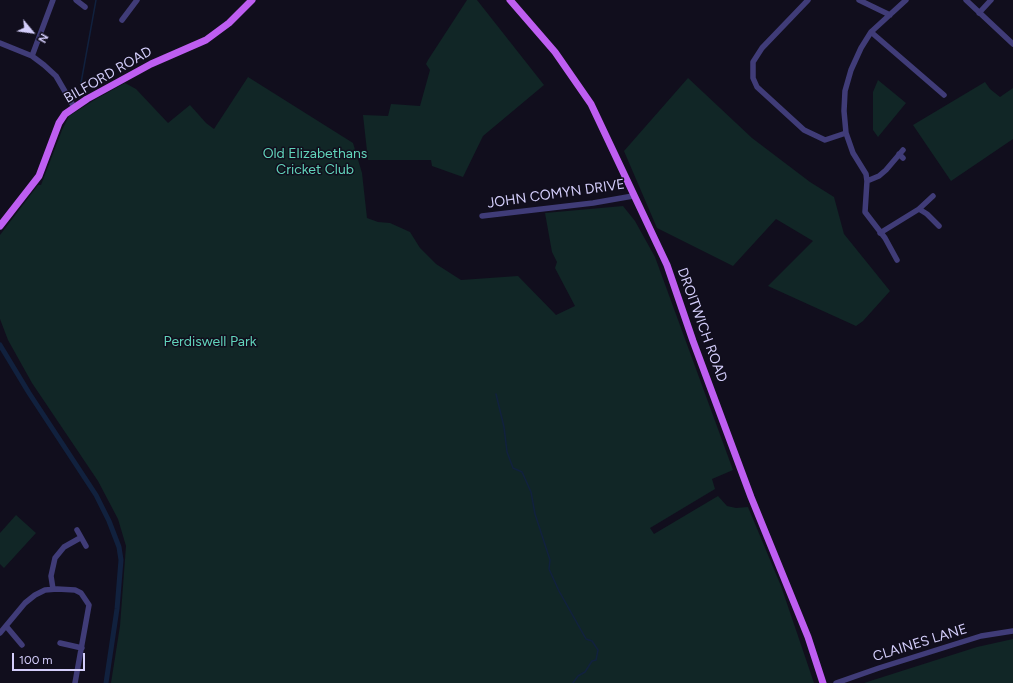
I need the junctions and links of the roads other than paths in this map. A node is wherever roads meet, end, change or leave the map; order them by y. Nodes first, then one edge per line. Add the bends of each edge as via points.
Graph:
1 (53, 0) edge
2 (76, 0) edge
3 (137, 0) edge
4 (510, 0) edge
5 (808, 0) edge
6 (859, 0) edge
7 (906, 0) edge
8 (966, 0) edge
9 (991, 0) edge
10 (250, 1) edge
11 (85, 8) dead end
12 (980, 13) junction
13 (890, 15) junction
14 (122, 20) dead end
15 (871, 32) junction
16 (0, 43) edge
17 (1013, 44) edge
18 (32, 56) junction
19 (944, 95) dead end
20 (74, 107) junction
21 (846, 133) junction
22 (902, 154) dead end
23 (868, 181) junction
24 (633, 196) junction
25 (933, 196) dead end
26 (919, 209) junction
27 (482, 216) dead end
28 (0, 226) edge
29 (939, 226) dead end
30 (880, 232) junction
31 (897, 260) dead end
32 (77, 530) dead end
33 (80, 538) junction
34 (86, 546) dead end
35 (53, 589) junction
36 (6, 626) junction
37 (1013, 631) edge
38 (0, 633) edge
39 (60, 643) dead end
40 (22, 645) dead end
41 (82, 648) junction
42 (75, 683) edge
43 (823, 683) edge
44 (836, 683) edge

1 - 18 street
2 - 11 street
3 - 14 street
4 - 24 main road, DROITWICH ROAD via 555,52 587,98
5 - 21 street via 762,48 753,62 753,78 757,86 804,130 825,140
6 - 13 street
7 - 13 street
8 - 12 street
9 - 12 street
10 - 20 main road, BILFORD ROAD via 229,23 206,40 151,64
12 - 17 street
13 - 15 street
15 - 19 street
15 - 21 street via 851,70 845,91
16 - 18 street
18 - 20 street via 56,76
20 - 28 main road, BILFORD ROAD via 59,123 39,176
21 - 23 street
22 - 23 street via 879,176
23 - 30 street via 865,212
24 - 27 street, JOHN COMYN DRIVE
24 - 43 main road, DROITWICH ROAD via 667,265 751,497 808,637
25 - 26 street
26 - 29 street
26 - 30 street
30 - 31 street
32 - 33 street
33 - 34 street
33 - 35 street via 64,547 55,558 51,576
35 - 36 street via 30,598
35 - 41 street via 74,590 86,598 89,605
36 - 38 street
36 - 40 street
37 - 44 street, CLAINES LANE via 981,636
39 - 41 street
41 - 42 street

